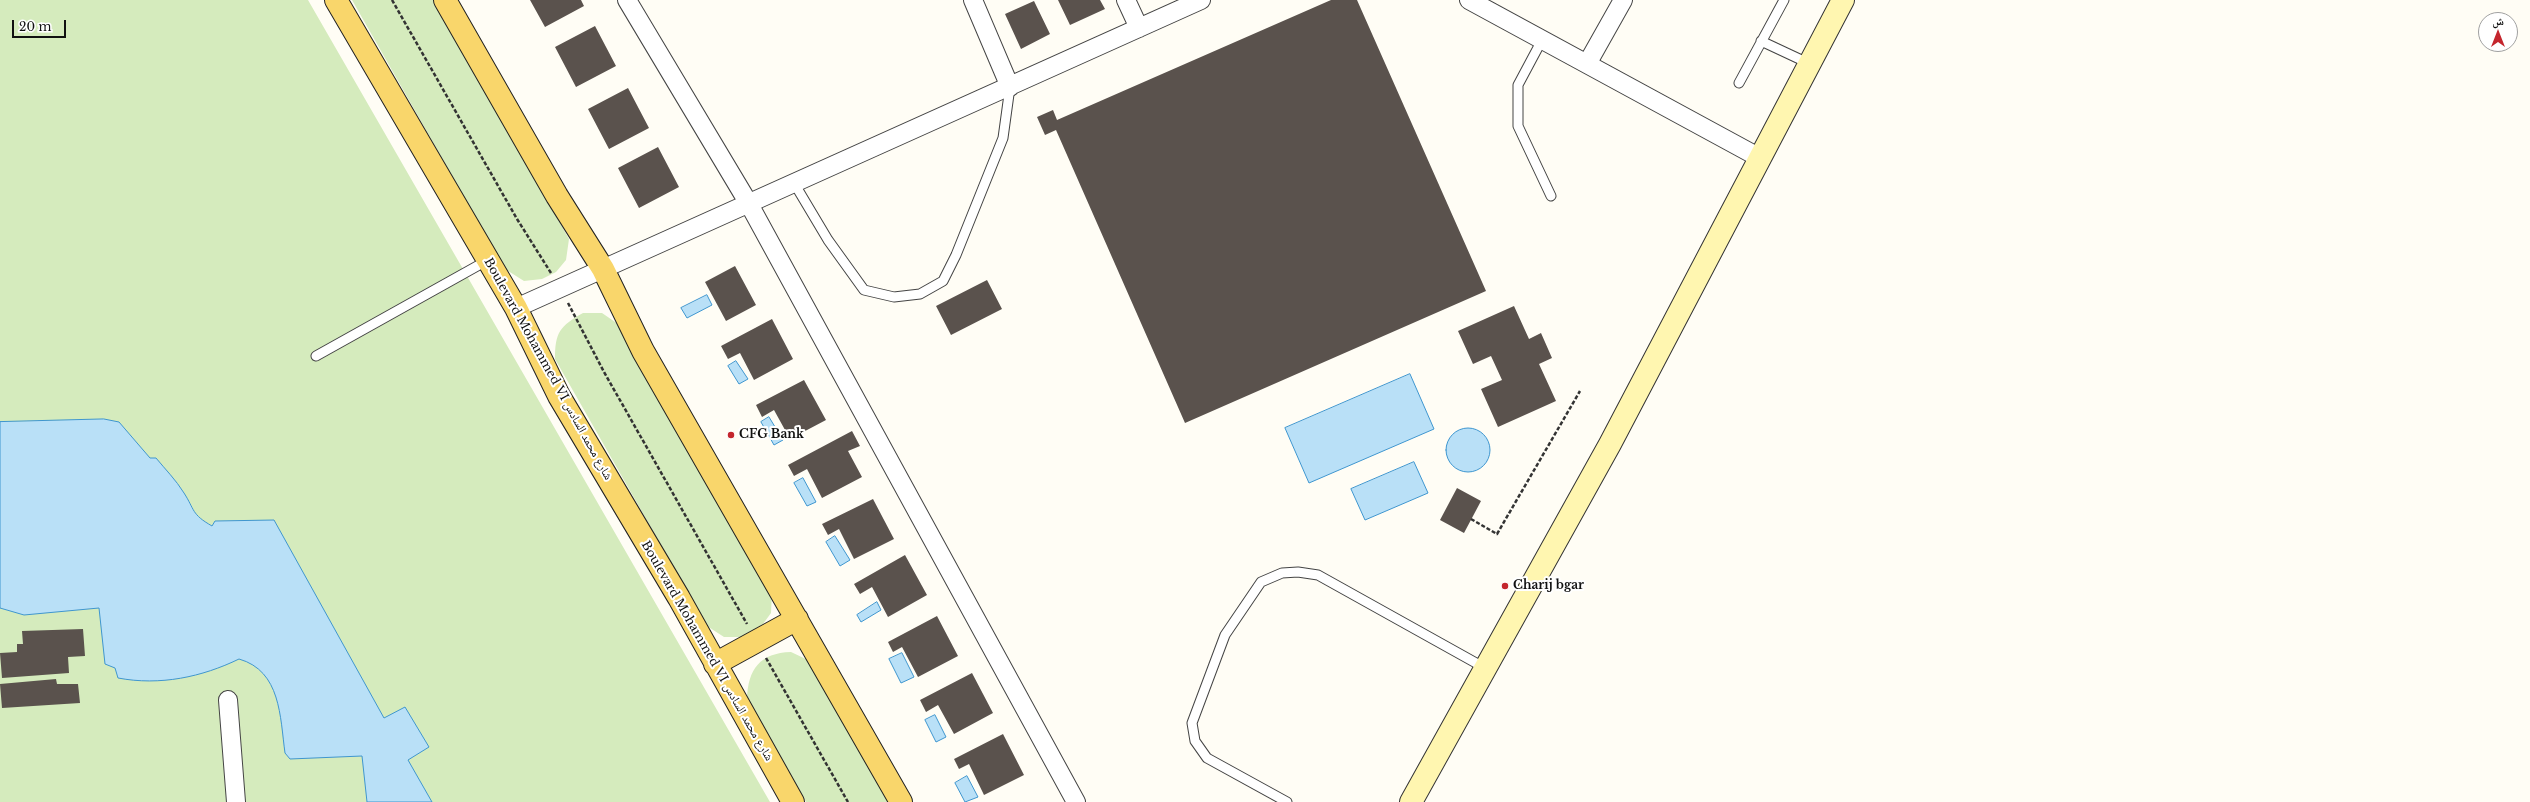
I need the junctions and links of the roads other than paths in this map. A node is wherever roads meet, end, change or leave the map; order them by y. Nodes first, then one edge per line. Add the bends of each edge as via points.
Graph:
1 (336, 0) edge
2 (444, 0) edge
3 (628, 0) edge
4 (973, 0) edge
5 (1126, 0) edge
6 (1201, 0) edge
7 (1469, 0) edge
8 (1623, 0) edge
9 (1784, 0) edge
10 (1843, 0) edge
11 (1140, 28) junction
12 (1542, 40) junction
13 (1761, 41) junction
14 (1808, 63) junction
15 (1587, 64) junction
16 (1738, 83) dead end
17 (1010, 87) junction
18 (1760, 158) junction
19 (794, 183) junction
20 (1551, 196) dead end
21 (749, 204) junction
22 (488, 260) junction
23 (603, 269) junction
24 (516, 308) junction
25 (316, 356) dead end
26 (797, 619) junction
27 (715, 664) junction
28 (1485, 668) junction
29 (228, 700) dead end
30 (236, 802) edge
31 (793, 802) edge
32 (901, 802) edge
33 (1076, 802) edge
34 (1287, 802) edge
35 (1411, 802) edge

1 - 22 main road, Boulevard Mohammed VI شارع محمد السادس
2 - 23 main road via 557,196
3 - 21 street
4 - 17 street
5 - 11 street
6 - 11 street
7 - 12 street
8 - 15 street
9 - 13 lane
10 - 14 main road
11 - 17 street
12 - 15 street
12 - 20 lane via 1518,85 1518,126
13 - 14 lane
13 - 16 lane
14 - 18 main road
15 - 18 street
17 - 19 street
17 - 19 lane via 1003,138 956,255 943,281 920,294 894,297 864,290 828,240
18 - 28 main road via 1607,451
19 - 21 street
21 - 23 street
21 - 33 street
22 - 24 main road, Boulevard Mohammed VI شارع محمد السادس
22 - 25 lane
23 - 24 street
23 - 26 main road via 643,351
24 - 27 main road, Boulevard Mohammed VI شارع محمد السادس via 559,396
26 - 27 main road
26 - 32 main road
27 - 31 main road, Boulevard Mohammed VI شارع محمد السادس
28 - 34 lane via 1318,575 1282,573 1261,582 1225,635 1198,701 1192,723 1195,740 1207,758
28 - 35 main road
29 - 30 street

